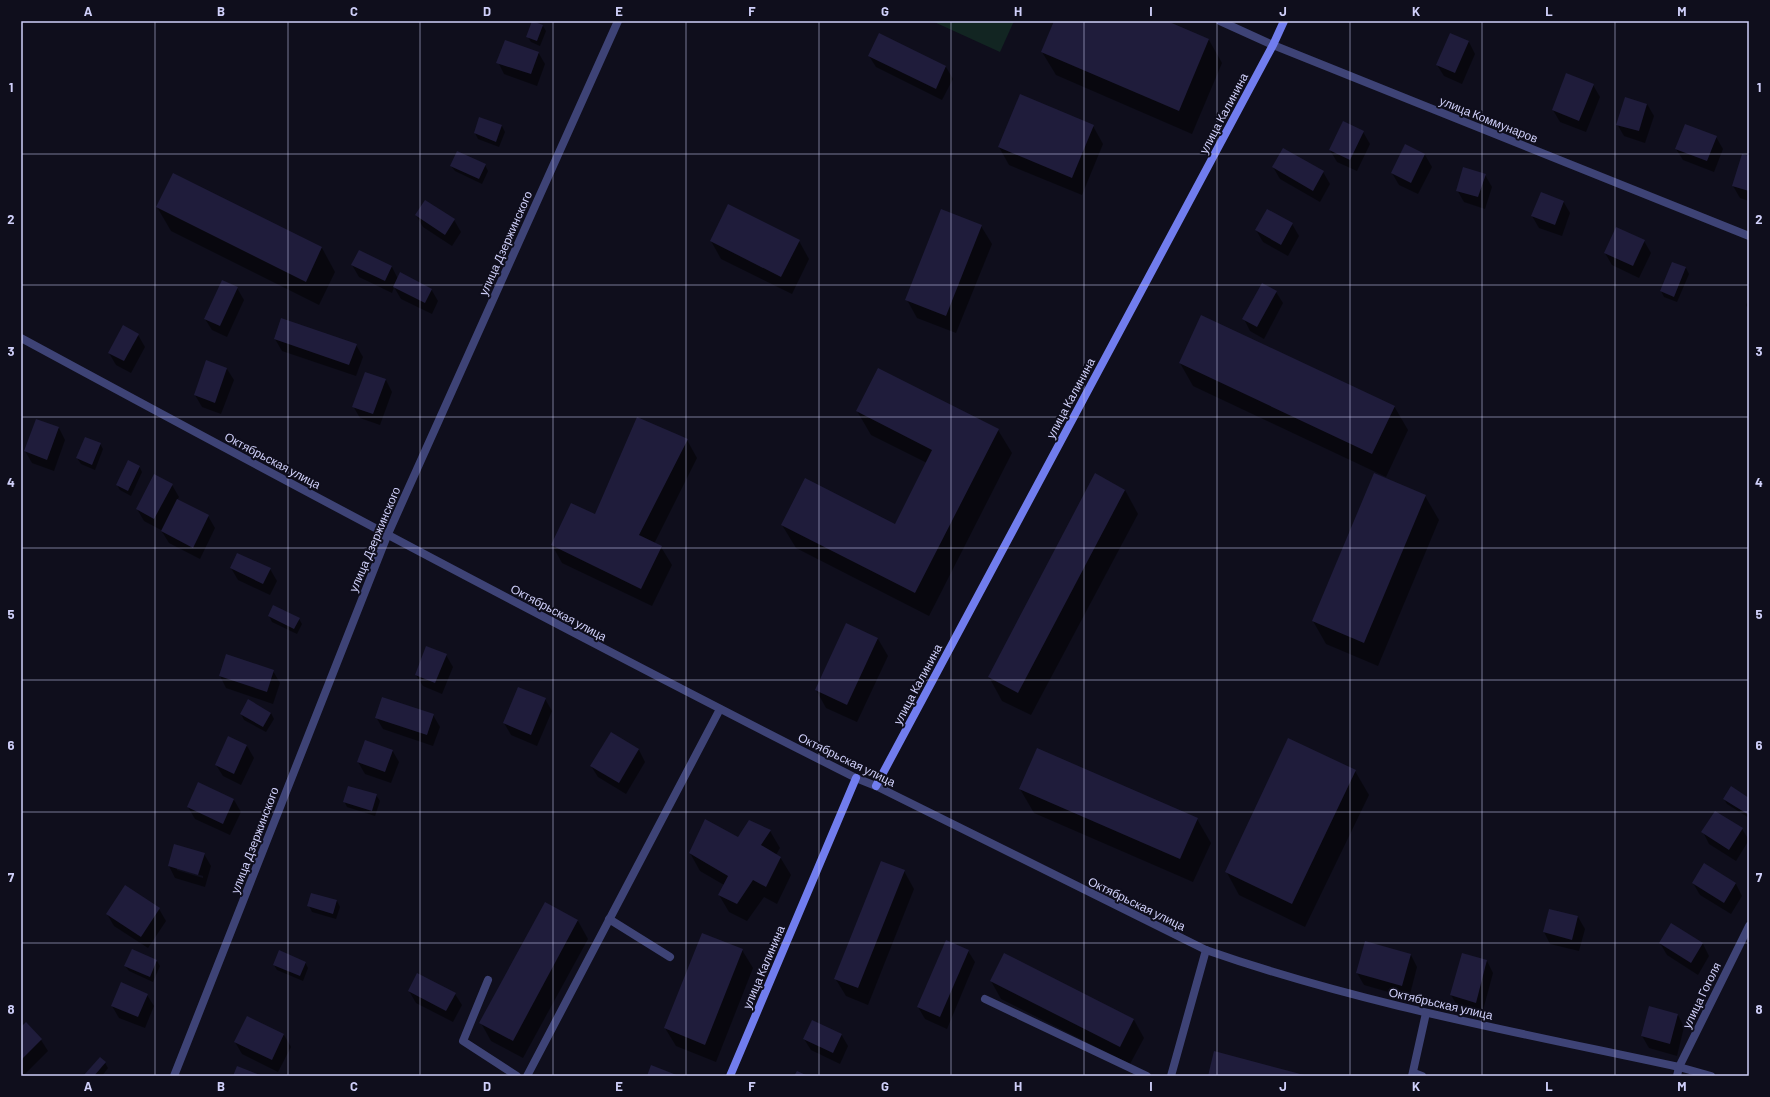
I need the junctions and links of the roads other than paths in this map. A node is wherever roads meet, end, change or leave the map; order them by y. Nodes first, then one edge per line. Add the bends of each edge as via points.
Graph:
1 (618, 21) edge
2 (1220, 21) edge
3 (1284, 21) edge
4 (1273, 45) junction
5 (1749, 236) edge
6 (21, 338) edge
7 (387, 536) junction
8 (720, 709) junction
9 (856, 778) junction
10 (876, 786) junction
11 (609, 919) junction
12 (1749, 926) edge
13 (1206, 950) junction
14 (670, 956) dead end
15 (488, 980) dead end
16 (985, 998) dead end
17 (1426, 1012) junction
18 (1679, 1067) junction
19 (1416, 1075) edge
20 (174, 1076) edge
21 (517, 1076) edge
22 (527, 1076) edge
23 (730, 1076) edge
24 (1147, 1076) edge
25 (1171, 1076) edge
26 (1677, 1076) edge
27 (1711, 1076) edge

1 - 7 street, улица Дзержинского
2 - 4 street, улица Коммунаров
3 - 4 street, улица Калинина
4 - 5 street, улица Коммунаров
4 - 10 street, улица Калинина
6 - 7 street, Октябрьская улица
7 - 8 street, Октябрьская улица
7 - 20 street, улица Дзержинского
8 - 9 street, Октябрьская улица
8 - 11 street
9 - 10 street, Октябрьская улица
9 - 23 street, улица Калинина
10 - 13 street, Октябрьская улица
11 - 14 street
11 - 22 street
12 - 18 street, улица Гоголя
13 - 17 street, Октябрьская улица via 1261,969
13 - 25 street
15 - 21 street via 463,1041
16 - 24 street
17 - 18 street, Октябрьская улица
17 - 19 street
18 - 26 street, улица Гоголя
18 - 27 street, Октябрьская улица

